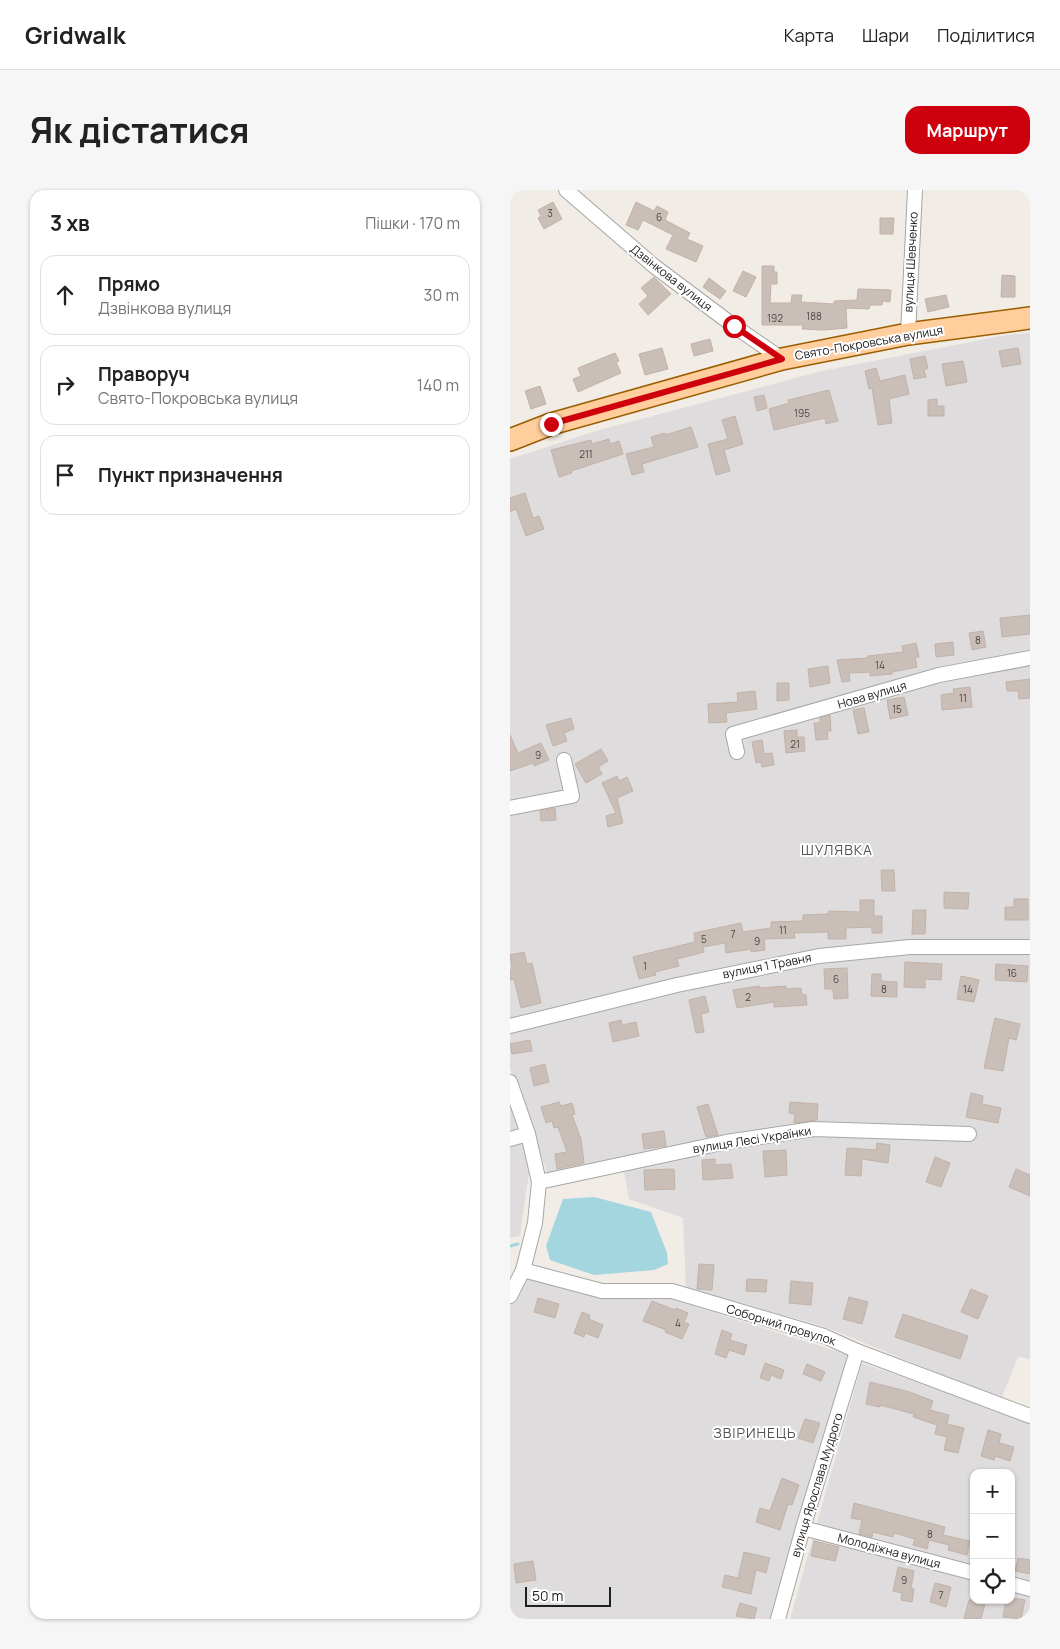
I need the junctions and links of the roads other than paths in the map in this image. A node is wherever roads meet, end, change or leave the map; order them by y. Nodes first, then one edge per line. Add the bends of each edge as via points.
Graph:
1 (566, 190) edge
2 (914, 190) edge
3 (1030, 318) edge
4 (908, 334) junction
5 (782, 359) junction
6 (510, 440) edge
7 (1030, 658) edge
8 (737, 752) dead end
9 (564, 760) dead end
10 (510, 808) edge
11 (1030, 947) edge
12 (510, 1026) edge
13 (510, 1082) edge
14 (528, 1134) junction
15 (969, 1134) dead end
16 (510, 1139) edge
17 (539, 1182) junction
18 (523, 1270) junction
19 (510, 1296) edge
20 (857, 1351) junction
21 (1030, 1416) edge
22 (803, 1528) junction
23 (970, 1573) edge
24 (1015, 1585) edge
25 (1030, 1589) edge
26 (778, 1619) edge

1 - 5 street, Дзвінкова вулиця via 654,266
2 - 4 street, вулиця Шевченко
3 - 4 main road, Свято-Покровська вулиця
4 - 5 main road, Свято-Покровська вулиця
5 - 6 main road, Свято-Покровська вулиця via 551,424
7 - 8 street, Нова вулиця via 939,676 733,734
9 - 10 street via 572,796
11 - 12 street, вулиця 1 Травня via 910,947 818,956 677,985
13 - 14 street
14 - 16 street
14 - 17 street
15 - 17 street, вулиця Лесі Українки via 814,1130 726,1142
17 - 18 street via 535,1223
18 - 19 street
18 - 20 street, Соборний провулок via 602,1291 672,1291 824,1336
20 - 21 street, Соборний провулок
20 - 22 street, вулиця Ярослава Мудрого
22 - 23 street, Молодіжна вулиця
22 - 26 street, вулиця Ярослава Мудрого
24 - 25 street

